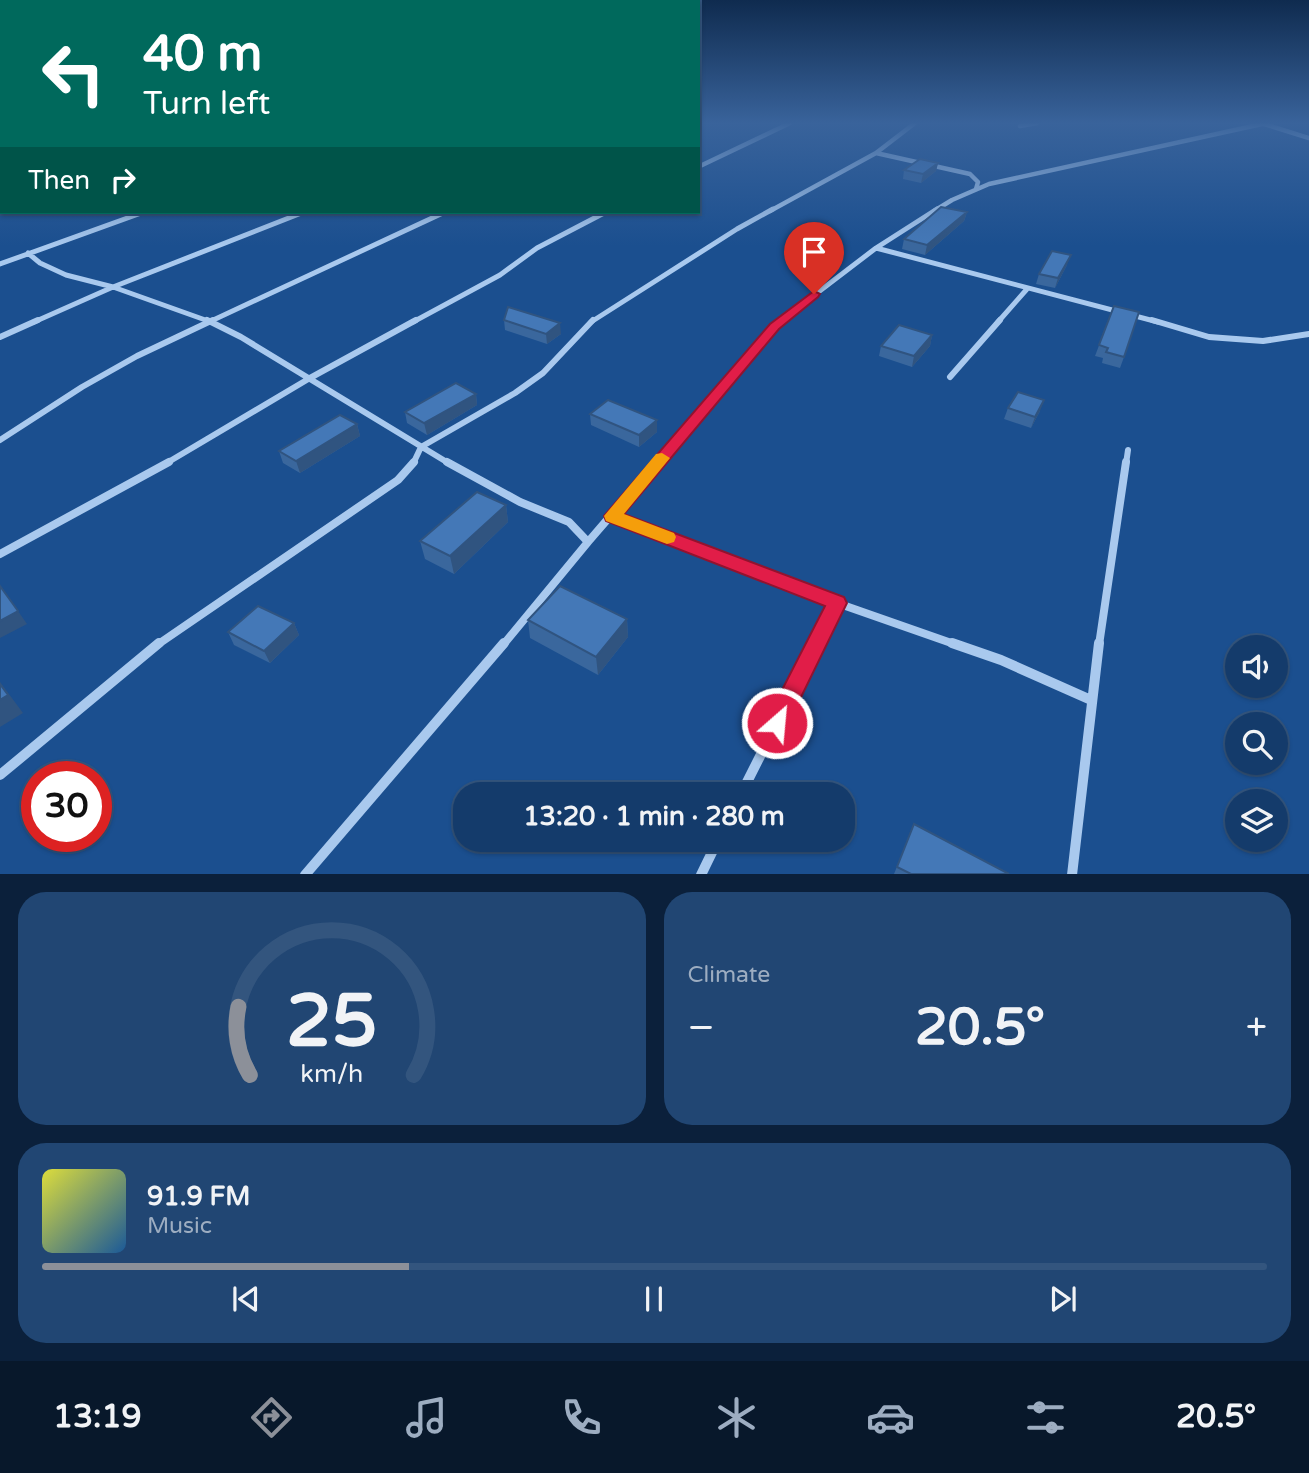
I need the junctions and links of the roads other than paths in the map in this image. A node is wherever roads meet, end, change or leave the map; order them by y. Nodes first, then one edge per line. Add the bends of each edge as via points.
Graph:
1 (856, 164) edge
2 (924, 164) edge
3 (1082, 164) edge
4 (976, 188) junction
5 (138, 214) edge
6 (299, 214) edge
7 (441, 214) edge
8 (602, 214) edge
9 (876, 248) junction
10 (28, 253) junction
11 (0, 264) edge
12 (113, 287) junction
13 (1027, 289) junction
14 (213, 323) junction
15 (1309, 334) edge
16 (0, 337) edge
17 (950, 377) dead end
18 (310, 378) junction
19 (0, 440) edge
20 (421, 447) junction
21 (1128, 450) dead end
22 (612, 516) junction
23 (588, 542) junction
24 (0, 554) edge
25 (837, 603) junction
26 (1091, 700) junction
27 (0, 775) edge
28 (747, 782) edge
29 (712, 852) edge
30 (305, 874) edge
31 (701, 874) edge
32 (1072, 874) edge

1 - 20 street via 737,229 594,318 542,373
2 - 4 street via 970,174 978,182
3 - 4 street
4 - 9 street
5 - 10 street
6 - 12 street
7 - 14 street
8 - 18 street
9 - 13 street
9 - 22 street via 774,326
10 - 11 street
10 - 12 street via 66,275
12 - 14 street
12 - 16 street
13 - 15 street via 1209,337 1263,341
13 - 17 street
14 - 18 street
14 - 19 street via 116,368
18 - 20 street
18 - 24 street via 196,448
20 - 23 street via 520,502 569,522
20 - 27 street via 398,480 166,637
21 - 26 street
22 - 23 street
22 - 25 street
23 - 30 street
25 - 26 street via 1001,660
25 - 28 street
26 - 32 street
29 - 31 street

